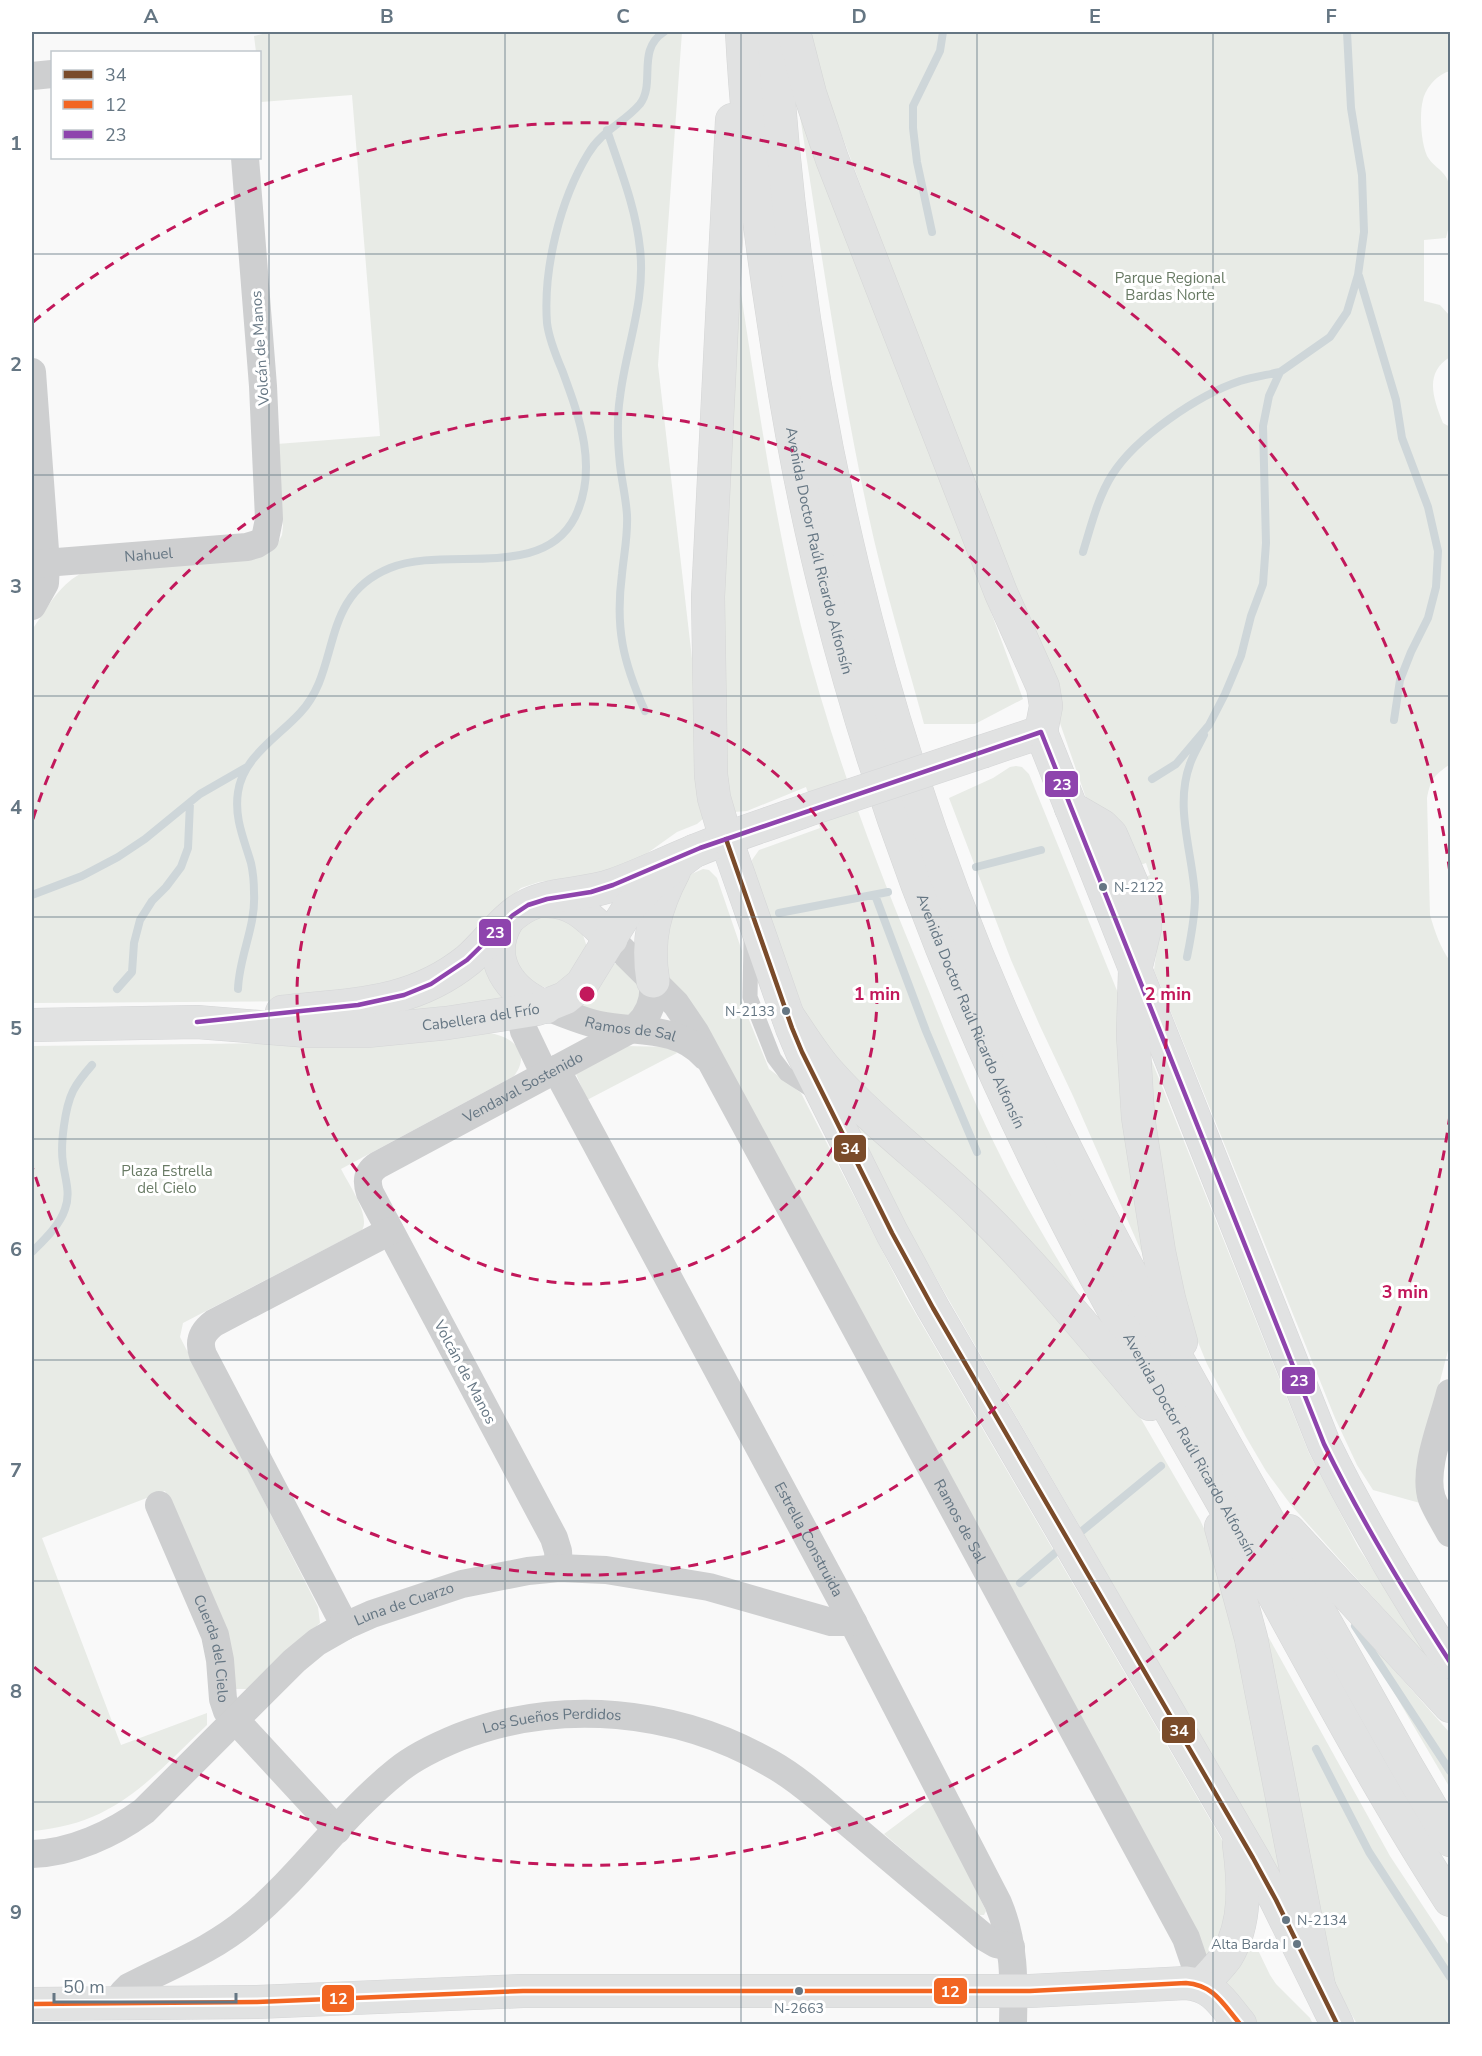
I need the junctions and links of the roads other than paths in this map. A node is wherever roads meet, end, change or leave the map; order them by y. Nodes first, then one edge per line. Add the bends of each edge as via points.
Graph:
1 (737, 32) edge
2 (742, 32) edge
3 (774, 32) edge
4 (794, 32) edge
5 (51, 74) edge
6 (32, 76) edge
7 (245, 159) edge
8 (32, 372) edge
9 (264, 539) joint
10 (39, 564) edge
11 (32, 606) edge
12 (1041, 732) junction
13 (726, 839) junction
14 (687, 856) junction
15 (518, 913) junction
16 (753, 915) junction
17 (611, 939) junction
18 (1135, 970) junction
19 (653, 981) junction
20 (527, 1002) junction
21 (788, 1016) junction
22 (197, 1022) junction
23 (32, 1024) edge
24 (631, 1030) junction
25 (710, 1062) junction
26 (551, 1072) junction
27 (825, 1099) junction
28 (368, 1177) joint
29 (390, 1231) junction
30 (1450, 1393) edge
31 (1202, 1403) junction
32 (1202, 1467) junction
33 (1251, 1491) junction
34 (159, 1505) dead end
35 (1443, 1510) edge
36 (1450, 1533) edge
37 (559, 1568) junction
38 (853, 1622) junction
39 (345, 1626) junction
40 (1450, 1662) edge
41 (1450, 1706) edge
42 (234, 1721) junction
43 (337, 1830) junction
44 (1237, 1830) junction
45 (1450, 1840) edge
46 (32, 1854) edge
47 (1450, 1900) edge
48 (1011, 1947) junction
49 (1202, 1985) junction
50 (1319, 1987) junction
51 (1014, 1991) junction
52 (32, 2004) edge
53 (120, 2004) junction
54 (1013, 2025) edge
55 (1240, 2025) edge
56 (1337, 2025) edge

1 - 13 main road via 707,620 711,775
2 - 32 main road, Avenida Doctor Raúl Ricardo Alfonsín via 760,229 789,419 827,596 864,729 934,924 1003,1088 1069,1226
3 - 31 main road, Avenida Doctor Raúl Ricardo Alfonsín via 787,194 811,361 845,534 888,701 945,870 1009,1029 1120,1256
4 - 12 main road via 832,159 1001,593 1042,687 1046,706
5 - 6 street
7 - 9 street, Volcán de Manos via 266,437 269,519
8 - 10 street
9 - 10 street, Nahuel via 247,547
10 - 11 street via 45,583
12 - 13 main road, Cabellera del Frío, bridge
12 - 18 main road via 1071,808 1111,835 1144,914 1145,928
13 - 14 main road, Cabellera del Frío
13 - 16 main road
14 - 15 main road, Cabellera del Frío via 602,889 547,899
14 - 17 main road, Cabellera del Frío via 638,898
14 - 19 main road via 662,895 652,927
15 - 17 main road via 537,902 556,901 583,912
15 - 20 main road via 501,934 499,955 503,970
15 - 22 main road, Cabellera del Frío via 462,964 431,984 404,995 351,1006
16 - 21 main road
16 - 27 lane via 749,991 774,1058 786,1074
17 - 19 street, Ramos de Sal
17 - 20 main road, Cabellera del Frío via 582,984 565,998
18 - 31 main road via 1134,1076 1150,1200 1169,1299
18 - 40 main road via 1324,1444 1387,1564
19 - 24 street, Vendaval Sostenido via 650,1009
19 - 25 street, Ramos de Sal via 683,1012
20 - 22 main road, Cabellera del Frío via 427,1026 366,1031 309,1031
20 - 24 street, Ramos de Sal via 597,1025
20 - 26 street, Estrella Construida via 527,1039
21 - 27 main road
21 - 32 main road via 849,1094 1022,1256
22 - 23 main road, Cabellera del Frío
24 - 25 street, Ramos de Sal via 680,1037
24 - 26 street, Vendaval Sostenido
25 - 49 street, Ramos de Sal via 1186,1938
26 - 28 street, Vendaval Sostenido via 378,1165
26 - 38 street, Estrella Construida
27 - 44 main road via 912,1270
28 - 29 street, Volcán de Manos via 370,1193
29 - 37 street, Volcán de Manos via 554,1538
29 - 39 street via 214,1323 202,1337 203,1355
30 - 35 street via 1431,1467 1430,1489
31 - 33 main road, Avenida Doctor Raúl Ricardo Alfonsín
32 - 47 main road, Avenida Doctor Raúl Ricardo Alfonsín
32 - 50 main road via 1250,1630
33 - 41 main road
33 - 45 main road, Avenida Doctor Raúl Ricardo Alfonsín
34 - 42 street, Cuerda del Cielo via 215,1635 223,1700
35 - 36 street
37 - 38 street, Luna de Cuarzo via 672,1579 825,1621
37 - 39 street, Luna de Cuarzo via 462,1584
38 - 48 street, Estrella Construida via 998,1903
39 - 42 street, Luna de Cuarzo via 305,1652
42 - 43 street, Cuerda del Cielo
42 - 46 street, Luna de Cuarzo via 136,1817 98,1838
43 - 48 street, Los Sueños Perdidos via 399,1769 469,1733 550,1714 633,1717 694,1731 772,1764 825,1803 984,1937
43 - 53 street, Los Sueños Perdidos via 250,1918 204,1951 129,1987
44 - 49 main road via 1243,1873 1240,1921 1226,1956
44 - 50 main road
48 - 51 street, Estrella Construida
49 - 51 main road
49 - 55 main road via 1216,1995
50 - 56 main road
51 - 53 main road via 499,1991
51 - 54 street, Estrella Construida
52 - 53 main road

